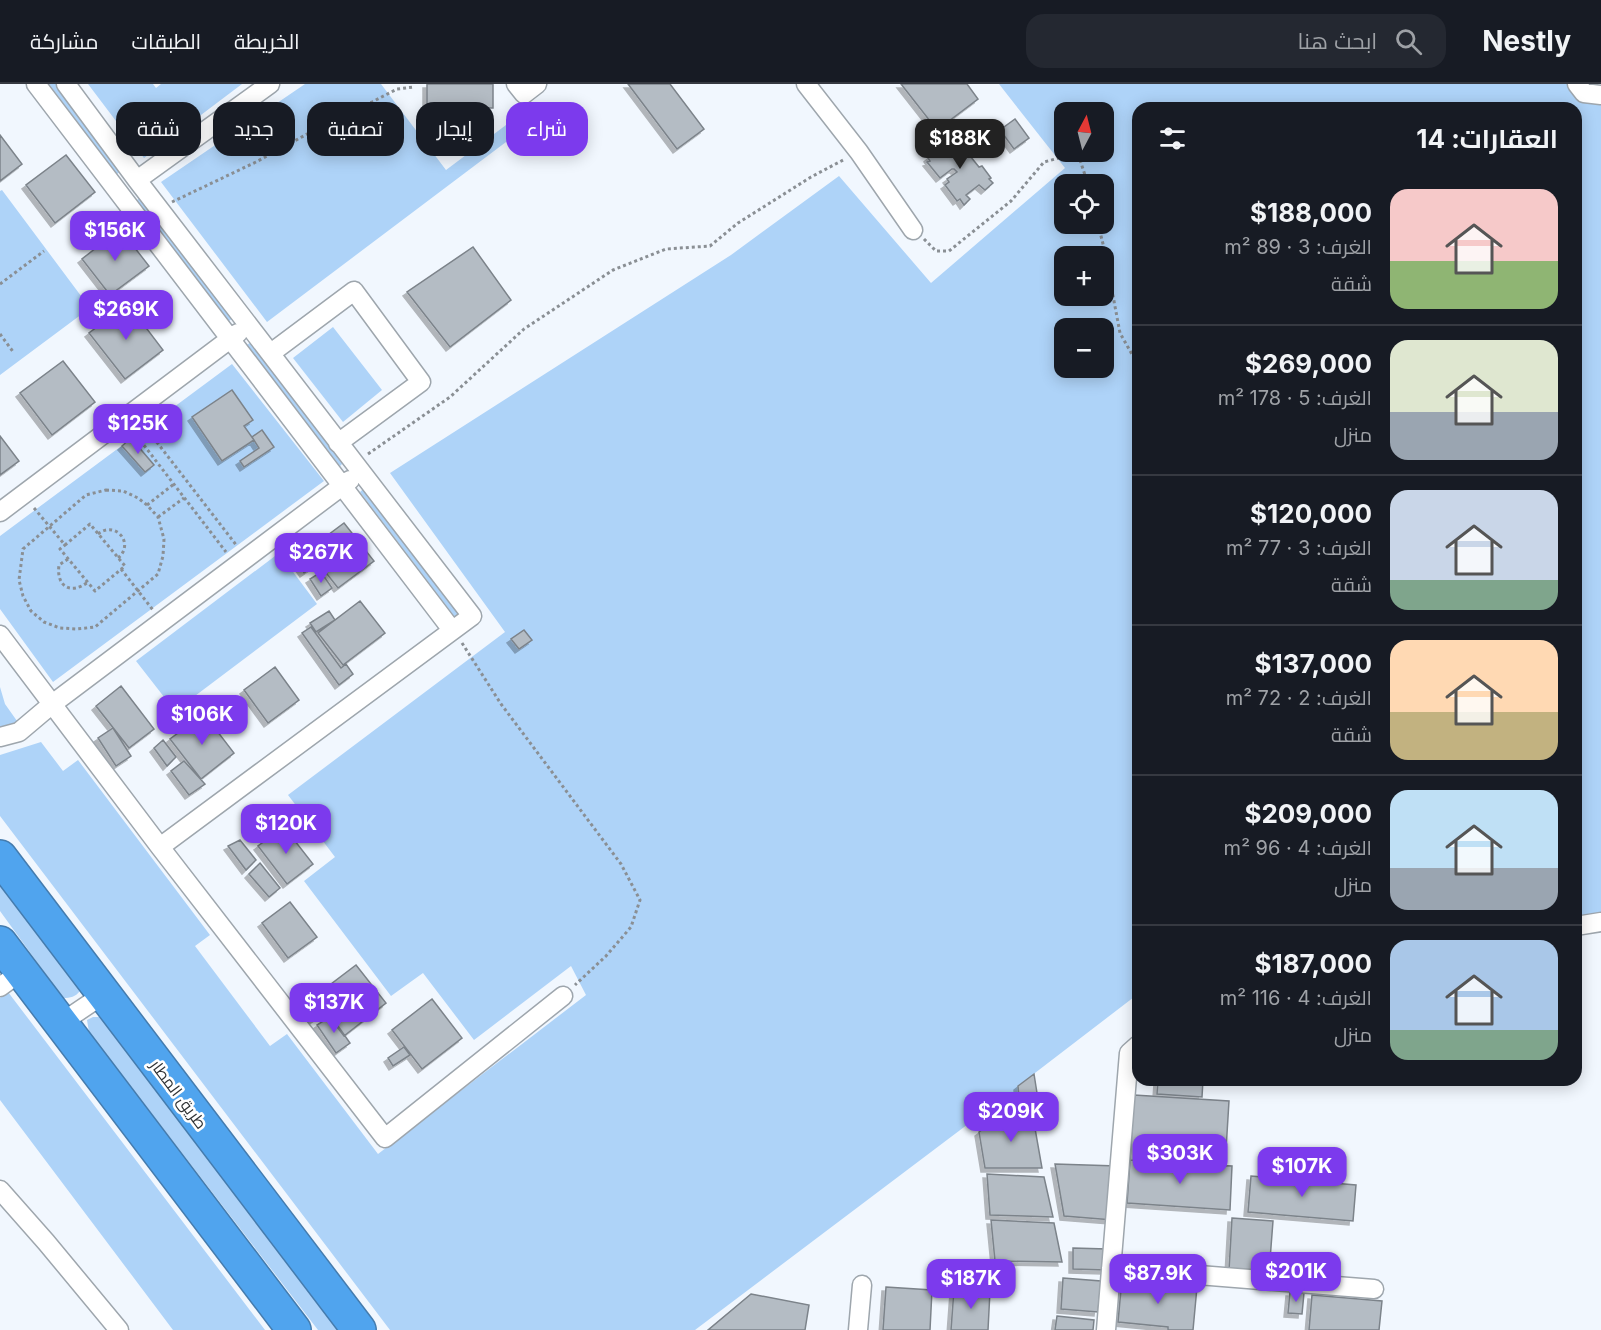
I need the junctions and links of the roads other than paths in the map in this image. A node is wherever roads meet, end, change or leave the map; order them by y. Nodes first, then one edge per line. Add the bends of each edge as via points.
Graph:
1 (36, 84) edge
2 (66, 84) edge
3 (270, 84) edge
4 (516, 84) edge
5 (537, 84) edge
6 (806, 84) edge
7 (1577, 84) edge
8 (1601, 95) edge
9 (137, 180) junction
10 (913, 230) road end
11 (250, 325) junction
12 (230, 339) junction
13 (271, 352) junction
14 (338, 443) junction
15 (357, 468) junction
16 (342, 486) junction
17 (0, 512) edge
18 (452, 630) junction
19 (0, 635) edge
20 (51, 705) junction
21 (0, 737) edge
22 (160, 847) junction
23 (0, 857) edge
24 (1601, 922) edge
25 (1582, 925) edge
26 (0, 943) edge
27 (11, 979) edge
28 (104, 994) junction
29 (562, 996) road end
30 (61, 1023) junction
31 (1132, 1050) edge
32 (0, 1190) edge
33 (1111, 1269) junction
34 (862, 1285) dead end
35 (1374, 1289) dead end
36 (119, 1330) edge
37 (294, 1330) edge
38 (359, 1330) edge
39 (858, 1330) edge
40 (1106, 1330) edge

1 - 12 street
2 - 9 street
3 - 9 street
4 - 5 street via 524,94
6 - 10 street
7 - 8 street via 1584,93
9 - 11 street
11 - 12 street
11 - 13 street
12 - 16 street
12 - 17 street
13 - 14 street
13 - 14 street via 354,291 421,382
14 - 15 street
15 - 16 street
15 - 18 street via 472,616
16 - 18 street
16 - 20 street
18 - 22 street
19 - 20 street
20 - 21 street via 20,732
20 - 22 street
22 - 29 street via 385,1138
23 - 28 highway, طريق المطار
24 - 25 street
26 - 27 highway
27 - 30 highway
28 - 30 street
28 - 38 highway, طريق المطار
30 - 37 highway
31 - 33 street via 1128,1053
32 - 36 street
33 - 35 street
33 - 40 street
34 - 39 street

